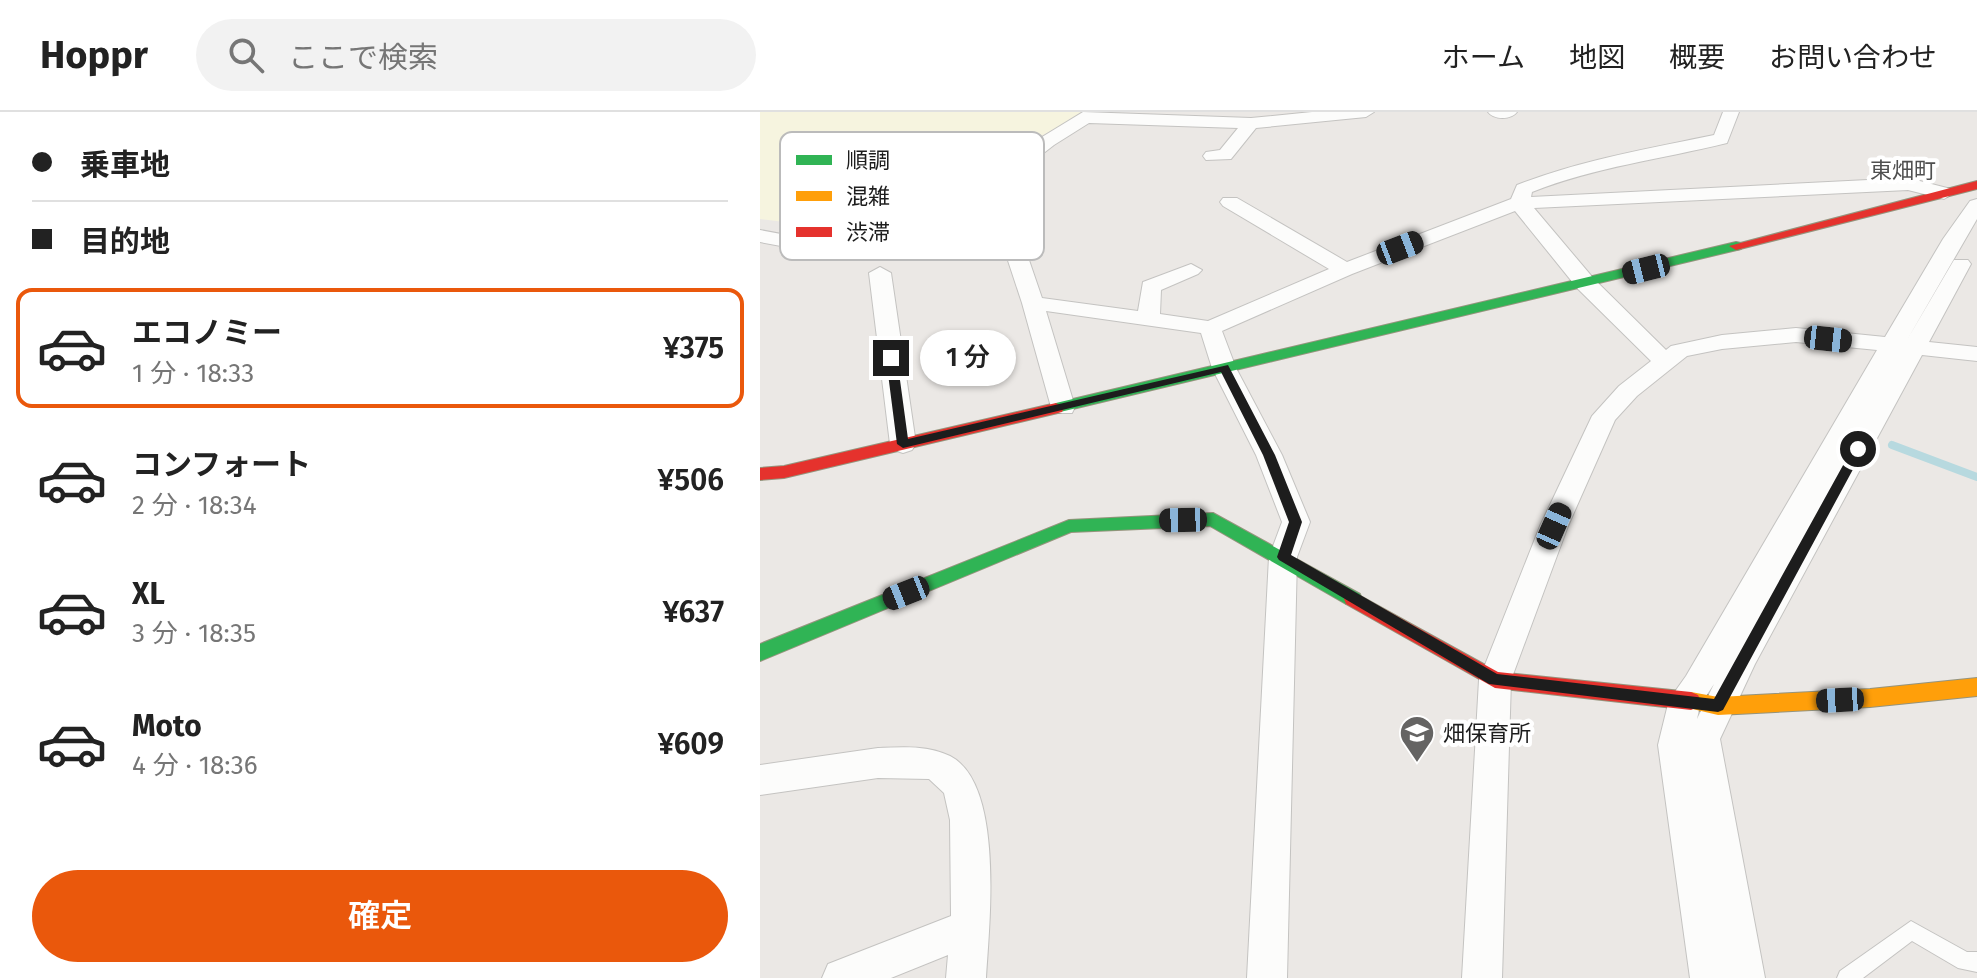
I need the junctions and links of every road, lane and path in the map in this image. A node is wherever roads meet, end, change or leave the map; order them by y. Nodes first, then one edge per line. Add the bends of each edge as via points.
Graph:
1 (1210, 112) edge
2 (1366, 112) edge
3 (1496, 112) edge
4 (1509, 112) edge
5 (1731, 112) edge
6 (1090, 115) edge
7 (1121, 119) junction
8 (1251, 123) junction
9 (1044, 144) edge
10 (1212, 156) dead end
11 (1977, 185) edge
12 (1944, 193) junction
13 (1230, 202) dead end
14 (1519, 203) junction
15 (1977, 205) edge
16 (1977, 235) edge
17 (760, 236) edge
18 (780, 240) edge
19 (1019, 260) edge
20 (1191, 270) dead end
21 (1345, 270) junction
22 (880, 273) dead end
23 (1586, 284) junction
24 (1033, 303) junction
25 (1148, 319) junction
26 (1210, 328) junction
27 (1902, 347) junction
28 (1977, 354) edge
29 (1665, 362) junction
30 (1224, 368) junction
31 (1063, 407) junction
32 (903, 444) junction
33 (772, 473) edge
34 (760, 486) edge
35 (1283, 557) junction
36 (760, 653) edge
37 (1495, 680) junction
38 (1977, 687) edge
39 (1701, 703) junction
40 (760, 780) edge
41 (970, 928) junction
42 (1977, 962) edge
43 (842, 978) edge
44 (966, 978) edge
45 (1267, 978) edge
46 (1482, 978) edge
47 (1710, 978) edge
48 (1745, 978) edge
49 (1847, 978) edge

1 - 7 street
2 - 8 street
3 - 4 street
5 - 14 street via 1721,139 1556,175 1524,189
6 - 7 street
6 - 9 street
7 - 8 street
8 - 10 street via 1225,155
11 - 12 street
12 - 14 street via 1908,184
12 - 23 street
13 - 21 street
14 - 21 street
14 - 23 street
15 - 27 street via 1953,239
16 - 27 street
17 - 18 street
19 - 24 street
20 - 25 street via 1151,287
21 - 26 street
22 - 32 street
23 - 29 street
23 - 30 street
24 - 25 street
24 - 31 street
25 - 26 street
26 - 30 street
27 - 28 street
27 - 29 street via 1796,335 1722,342 1679,351
27 - 39 street via 1697,685
29 - 37 street via 1604,416
30 - 31 street
30 - 35 street via 1296,522
31 - 32 street
32 - 33 street
33 - 34 street
35 - 36 street via 1213,519 1069,526
35 - 37 street
35 - 45 street
37 - 39 street
37 - 46 street
38 - 39 street via 1870,698
39 - 47 street via 1675,745
39 - 48 street
40 - 41 street via 910,761 938,767 957,783 968,820
41 - 43 street
41 - 44 street
42 - 49 lane via 1965,961 1911,930

